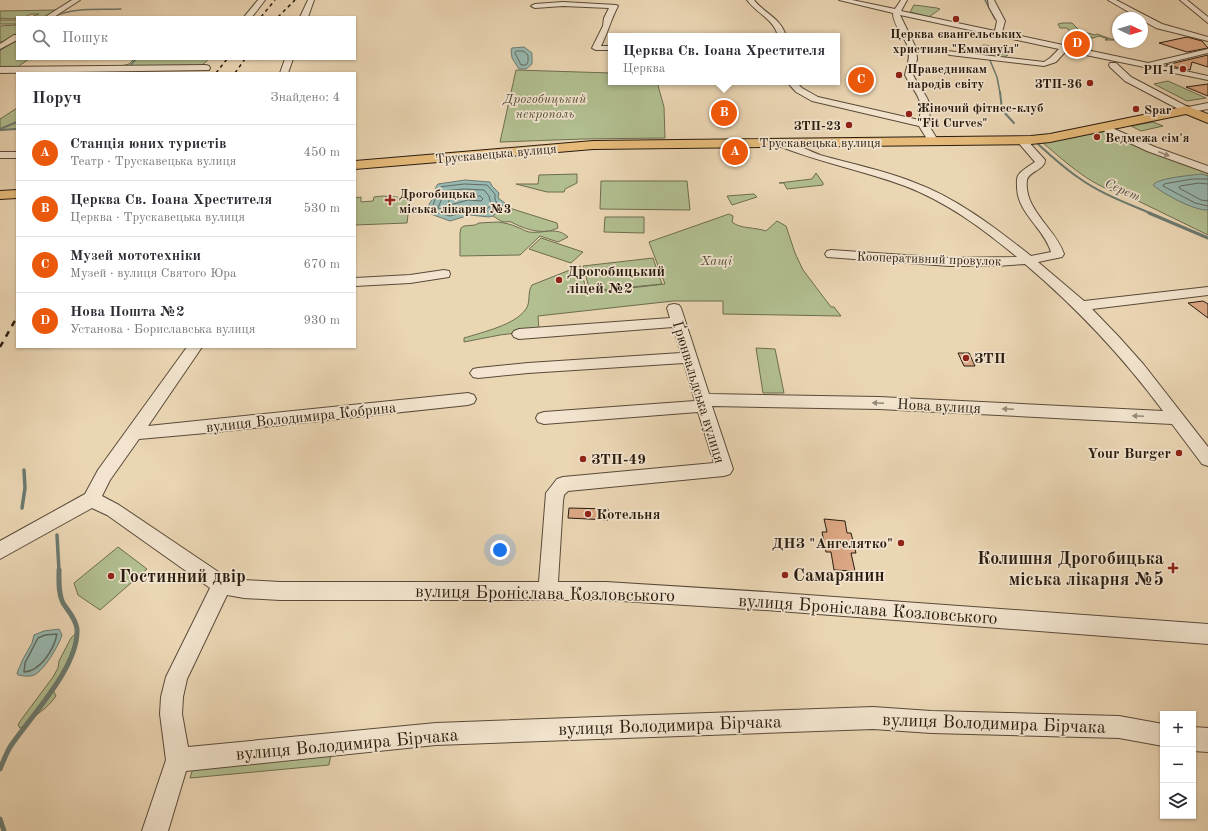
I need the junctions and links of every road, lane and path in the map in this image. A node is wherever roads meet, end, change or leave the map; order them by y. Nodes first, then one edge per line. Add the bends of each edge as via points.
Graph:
1 (78, 0) edge
2 (262, 0) edge
3 (311, 0) edge
4 (750, 0) edge
5 (842, 0) edge
6 (904, 0) edge
7 (991, 0) edge
8 (1111, 0) edge
9 (1183, 0) edge
10 (535, 6) dead end
11 (896, 12) junction
12 (51, 16) edge
13 (249, 16) edge
14 (304, 16) edge
15 (1208, 21) edge
16 (782, 33) edge
17 (998, 34) junction
18 (16, 38) edge
19 (1208, 39) edge
20 (0, 47) edge
21 (608, 48) edge
22 (1064, 48) junction
23 (1208, 51) edge
24 (1086, 52) junction
25 (950, 53) dead end
26 (212, 60) edge
27 (289, 60) edge
28 (1112, 64) junction
29 (1129, 65) junction
30 (1148, 65) junction
31 (0, 70) edge
32 (204, 70) edge
33 (284, 72) edge
34 (1207, 74) edge
35 (1124, 75) junction
36 (794, 85) edge
37 (1208, 106) edge
38 (1187, 110) junction
39 (1208, 119) edge
40 (923, 124) junction
41 (1103, 127) junction
42 (1031, 140) junction
43 (934, 142) junction
44 (757, 143) junction
45 (798, 149) junction
46 (0, 155) edge
47 (16, 155) edge
48 (356, 165) edge
49 (1208, 170) edge
50 (16, 194) edge
51 (0, 195) edge
52 (831, 254) dead end
53 (1028, 260) junction
54 (444, 274) dead end
55 (356, 282) edge
56 (1208, 291) edge
57 (1081, 306) junction
58 (519, 334) dead end
59 (194, 348) edge
60 (689, 358) junction
61 (478, 373) dead end
62 (468, 399) dead end
63 (703, 403) junction
64 (544, 418) dead end
65 (1177, 418) junction
66 (135, 433) junction
67 (1208, 459) edge
68 (91, 499) junction
69 (0, 551) edge
70 (222, 585) junction
71 (548, 591) junction
72 (1205, 635) edge
73 (1160, 734) edge
74 (1196, 739) edge
75 (1208, 740) edge
76 (178, 760) junction
77 (155, 831) edge

1 - 12 street
2 - 13 street
3 - 14 street
4 - 16 street via 758,10 776,23
5 - 11 street
6 - 11 street
7 - 17 street via 1001,21
8 - 19 street via 1159,26
9 - 15 street
10 - 21 street via 614,6 596,48
11 - 17 street
11 - 40 street via 912,48 913,59 909,75 927,103
17 - 22 street
18 - 20 street
22 - 24 street
22 - 25 street via 1048,64
23 - 30 street
24 - 28 street
24 - 29 street
26 - 32 street
27 - 33 street
28 - 29 street
28 - 35 street
29 - 30 street
29 - 35 street
30 - 34 street via 1193,75
31 - 32 street
35 - 38 street via 1139,86
36 - 40 street via 816,99
37 - 38 street
38 - 39 main road
38 - 41 main road, Трускавецька вулиця
40 - 43 street
41 - 42 main road, Трускавецька вулиця
41 -> 49 street via 1151,149
42 - 43 main road, Трускавецька вулиця
42 - 53 street, Кооперативний провулок via 1040,163 1024,175 1023,195 1032,213 1055,245 1058,254
43 - 45 main road, Трускавецька вулиця
44 - 45 street
44 - 45 main road, Трускавецька вулиця via 778,142
44 - 48 main road, Трускавецька вулиця via 593,145
45 - 53 street via 928,192 967,215
46 - 47 street
50 - 51 main road
52 - 53 street, Кооперативний провулок via 956,262
53 - 57 street
54 - 55 street
56 - 57 street
57 - 65 street via 1120,347
58 - 60 street, Ґрюнвальдська вулиця via 676,315
59 - 66 street
60 - 61 street
60 - 63 street, Ґрюнвальдська вулиця
62 - 66 street, вулиця Володимира Кобрина
63 - 64 street, Нова вулиця
65 -> 63 street, Нова вулиця via 886,403
63 - 71 street, Ґрюнвальдська вулиця via 724,469 563,484 555,493
65 - 67 street
66 - 68 street via 104,475
68 - 69 street
68 - 70 street, вулиця Броніслава Козловського via 113,510
70 - 71 street, вулиця Броніслава Козловського via 280,591
70 - 76 street via 176,677 171,714
71 - 72 street, вулиця Броніслава Козловського via 606,591
73 - 76 street, вулиця Володимира Бірчака via 1119,727 873,718 436,734
74 - 75 street
76 - 77 street

